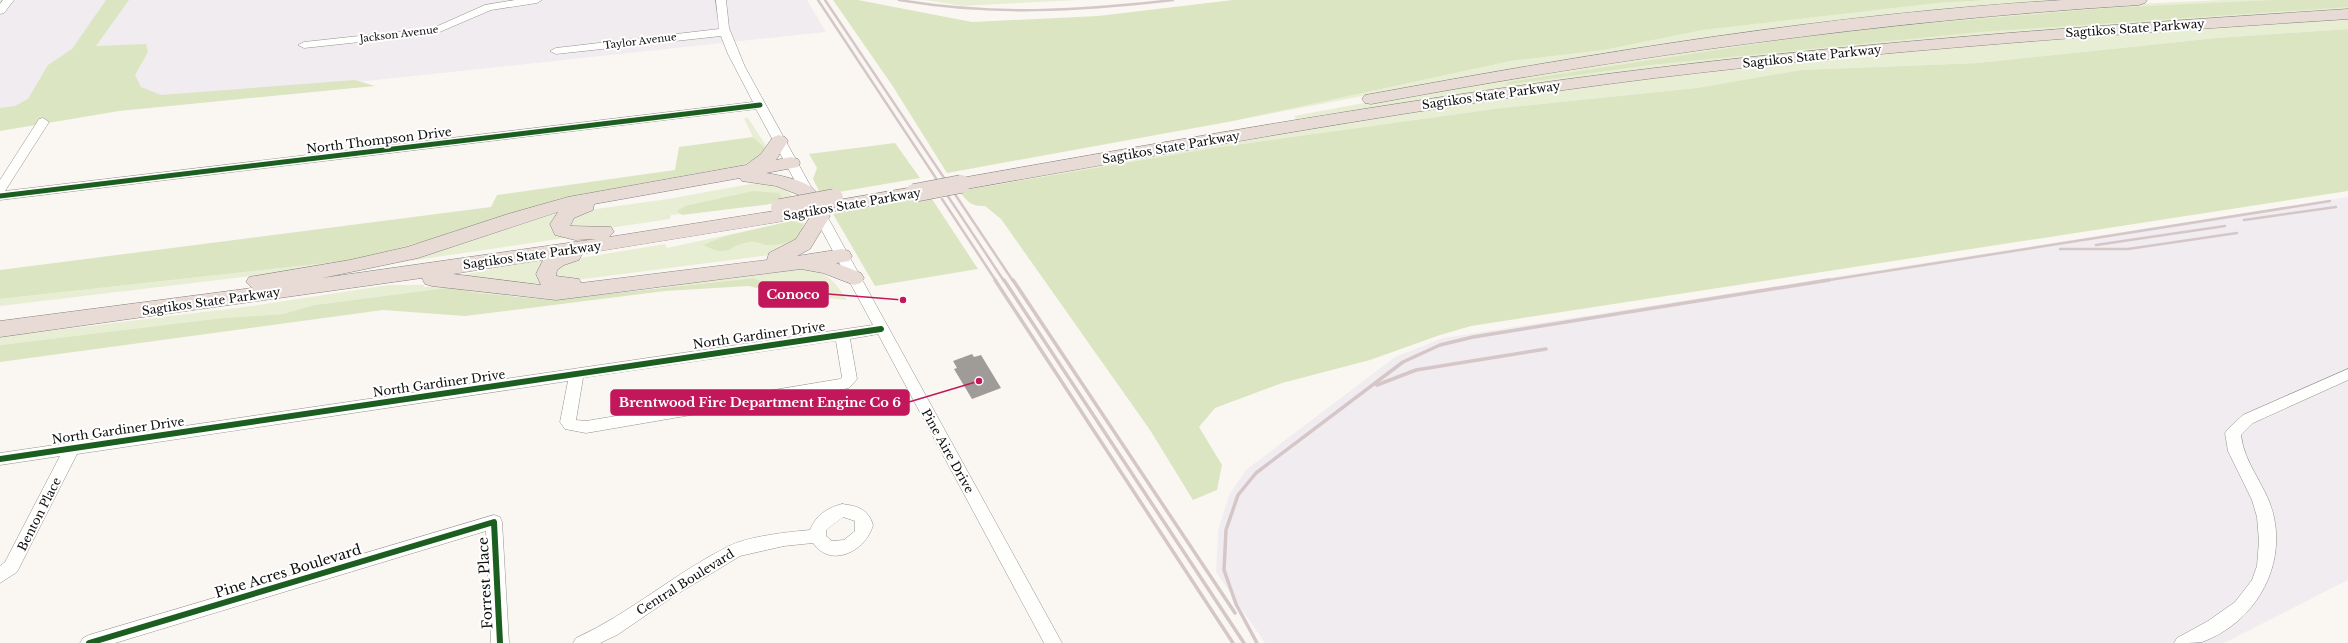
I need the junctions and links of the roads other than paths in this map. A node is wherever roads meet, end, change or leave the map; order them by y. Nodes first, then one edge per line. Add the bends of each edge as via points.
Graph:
1 (9, 0) edge
2 (537, 0) edge
3 (721, 0) edge
4 (2139, 0) edge
5 (0, 11) edge
6 (2348, 14) edge
7 (725, 32) junction
8 (304, 45) dead end
9 (556, 51) dead end
10 (760, 105) junction
11 (43, 122) dead end
12 (779, 141) junction
13 (793, 166) junction
14 (750, 173) junction
15 (958, 180) junction
16 (0, 190) edge
17 (807, 192) junction
18 (0, 196) edge
19 (820, 216) junction
20 (651, 233) junction
21 (840, 254) junction
22 (771, 263) junction
23 (854, 278) junction
24 (330, 285) junction
25 (200, 292) junction
26 (0, 316) edge
27 (0, 329) edge
28 (881, 329) junction
29 (842, 334) junction
30 (576, 374) junction
31 (2348, 374) edge
32 (72, 448) junction
33 (0, 459) edge
34 (494, 522) joint
35 (818, 536) dead end
36 (0, 576) edge
37 (89, 643) edge
38 (500, 643) edge
39 (582, 643) edge
40 (1053, 643) edge
41 (2183, 643) edge

1 - 5 street
2 - 8 street, Jackson Avenue via 489,7 435,31
3 - 7 street, Pine Aire Drive via 721,19
4 - 15 highway, Sagtikos State Parkway via 1891,20 1687,44 1533,69
6 - 15 highway, Sagtikos State Parkway via 1911,45 1653,73 1323,120
7 - 9 street, Taylor Avenue
7 - 10 street, Pine Aire Drive
10 - 12 street, Pine Aire Drive
10 - 18 street, North Thompson Drive
11 - 16 street
12 - 13 street, Pine Aire Drive
12 - 14 highway via 768,158
13 - 14 highway
13 - 17 street, Pine Aire Drive
14 - 17 highway
14 - 20 highway via 582,207 567,214 560,224 562,230 575,234
14 - 25 highway via 551,207 434,246 376,261
15 - 20 highway, Sagtikos State Parkway, bridge
17 - 19 street, Pine Aire Drive
19 - 21 street, Pine Aire Drive
19 - 22 highway via 803,244
20 - 22 highway via 563,258 550,265 546,277 553,283 570,284
20 - 24 highway, Sagtikos State Parkway
20 - 25 highway, Sagtikos State Parkway
21 - 22 highway
21 - 23 street, Pine Aire Drive
22 - 23 highway via 818,265
22 - 24 highway via 556,293 448,280
23 - 28 street, Pine Aire Drive
24 - 27 highway, Sagtikos State Parkway
25 - 26 highway, Sagtikos State Parkway
28 - 29 street, North Gardiner Drive
28 - 40 street, Pine Aire Drive
29 - 30 street, North Gardiner Drive
29 - 30 street via 850,379 844,384 586,427 570,426 568,422
30 - 32 street, North Gardiner Drive
31 - 41 street via 2248,419 2233,433 2234,450 2260,501 2268,529 2267,560 2259,586 2242,609
32 - 33 street, North Gardiner Drive
32 - 36 street, Benton Place via 11,567
34 - 37 street, Pine Acres Boulevard
34 - 38 street, Forrest Place
35 - 39 street, Central Boulevard via 784,539 736,550 668,591 611,630

